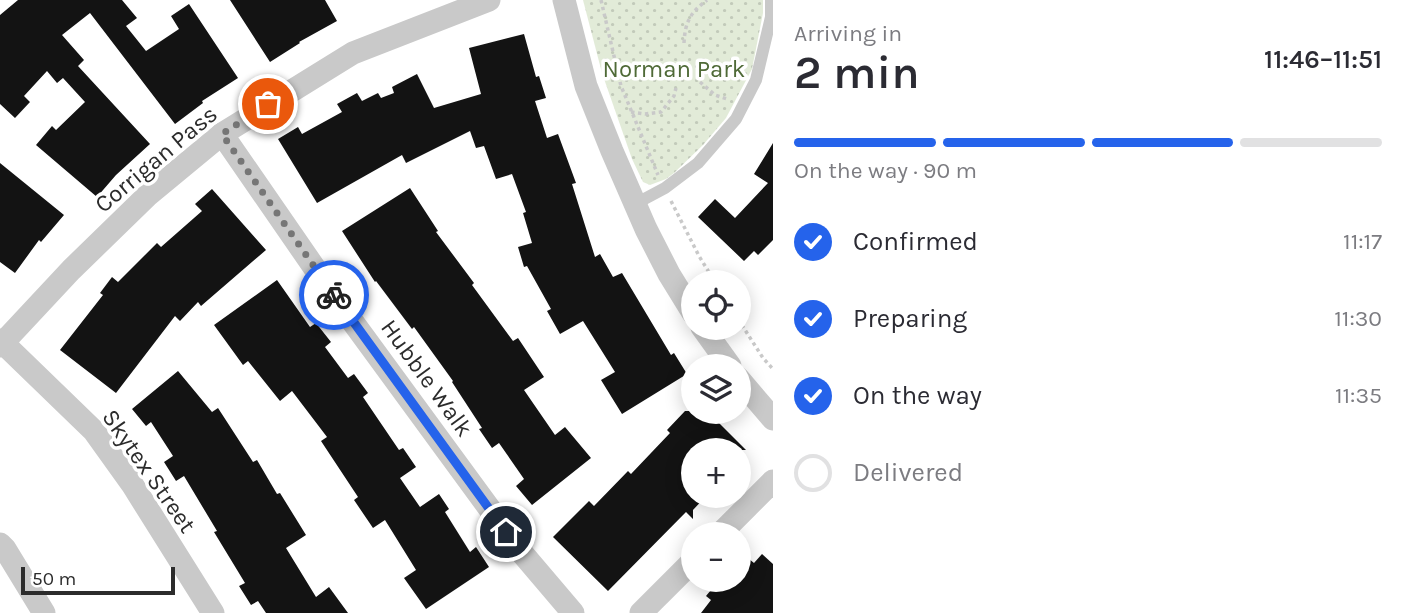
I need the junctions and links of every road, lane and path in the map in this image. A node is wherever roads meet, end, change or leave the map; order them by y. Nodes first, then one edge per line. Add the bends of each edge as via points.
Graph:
1 (489, 0) edge
2 (564, 0) edge
3 (601, 0) edge
4 (707, 0) edge
5 (771, 0) edge
6 (684, 43) dead end
7 (700, 82) dead end
8 (676, 88) dead end
9 (742, 107) junction
10 (631, 112) junction
11 (222, 134) junction
12 (665, 188) junction
13 (635, 204) junction
14 (708, 270) edge
15 (681, 294) edge
16 (751, 339) edge
17 (1, 343) edge
18 (773, 369) edge
19 (751, 393) edge
20 (773, 419) edge
21 (773, 481) edge
22 (732, 522) edge
23 (0, 544) edge
24 (681, 573) edge
25 (44, 613) edge
26 (213, 613) edge
27 (573, 613) edge
28 (641, 613) edge

1 - 11 street, Corrigan Pass via 353,53
2 - 13 street via 586,86
3 - 10 path
4 - 6 path via 685,25
5 - 9 lane via 756,80
7 - 9 path
8 - 10 path via 661,112
9 - 12 lane via 698,163
10 - 12 path
11 - 17 street, Corrigan Pass via 147,196
11 - 27 street, Hubble Walk via 522,553
12 - 13 lane
12 - 14 path
13 - 15 street
16 - 18 path
17 - 26 street, Skytex Street via 94,431
19 - 20 street
21 - 22 street
23 - 25 street
24 - 28 street

